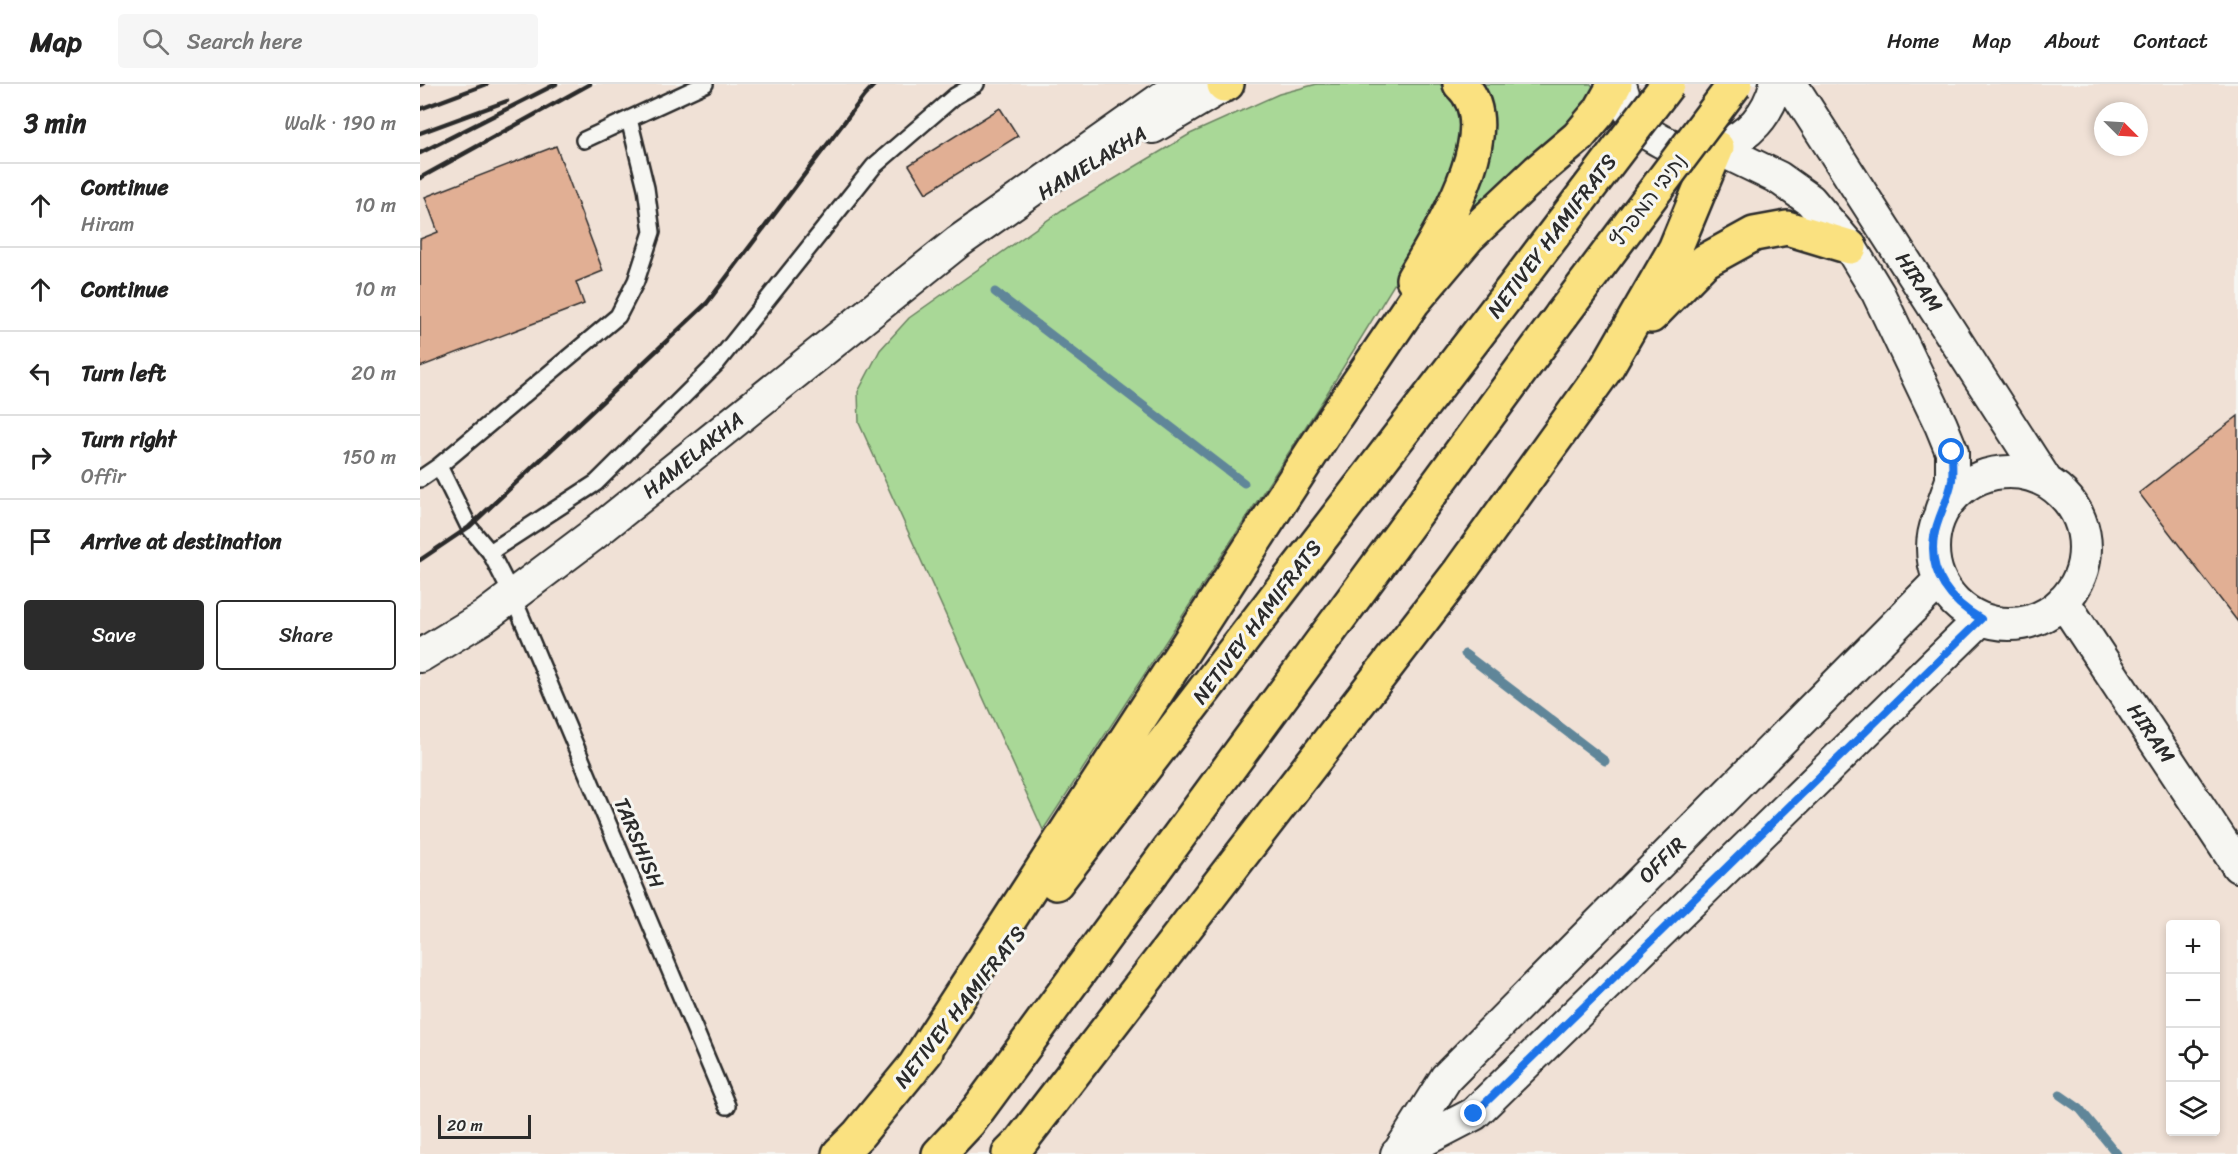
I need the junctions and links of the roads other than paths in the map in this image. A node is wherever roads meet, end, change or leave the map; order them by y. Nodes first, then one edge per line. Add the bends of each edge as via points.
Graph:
1 (705, 84) edge
2 (976, 84) edge
3 (1182, 84) edge
4 (1226, 84) edge
5 (1460, 84) edge
6 (1617, 84) edge
7 (1668, 84) edge
8 (1735, 84) edge
9 (1776, 84) edge
10 (1791, 84) edge
11 (629, 119) junction
12 (584, 140) dead end
13 (1717, 148) junction
14 (958, 242) junction
15 (1850, 248) junction
16 (1607, 367) junction
17 (1333, 420) junction
18 (439, 466) junction
19 (420, 479) edge
20 (2046, 481) junction
21 (1940, 516) junction
22 (490, 552) junction
23 (1940, 580) junction
24 (512, 596) junction
25 (2063, 601) junction
26 (1981, 619) junction
27 (420, 656) edge
28 (2238, 866) edge
29 (912, 1070) junction
30 (727, 1106) dead end
31 (1398, 1153) edge
32 (839, 1154) edge
33 (939, 1154) edge
34 (1010, 1154) edge

1 - 11 lane
2 - 22 lane via 955,96 874,166 716,364 596,483
3 - 14 street, HAMELAKHA
4 - 14 street, HAMELAKHA
5 - 17 highway via 1476,110 1476,139 1468,173 1451,211
6 - 13 street via 1641,128 1664,143 1690,150
6 - 17 highway via 1578,137 1468,237 1413,302
7 - 29 highway, NETIVEY HAMIFRATS, bridge
8 - 33 highway, נתיבי המפרץ, bridge via 969,1122
9 - 13 street via 1769,107 1756,125
10 - 20 street, HIRAM
11 - 12 lane
11 - 18 lane via 652,232 636,281 618,316
13 - 15 street, HIRAM via 1779,178 1810,200
13 - 16 highway via 1675,249
14 - 24 street, HAMELAKHA via 600,530
15 - 16 highway via 1787,228 1754,234 1705,261
15 - 21 street, HIRAM via 1878,293 1952,452 1952,480
16 - 34 highway via 1460,571
17 - 29 highway
18 - 19 lane
18 - 22 lane, TARSHISH via 469,527
20 - 21 street via 2022,472 1997,472 1974,480 1954,495
20 - 25 street via 2065,495 2078,514 2084,537 2084,560 2077,583
21 - 23 street via 1934,537 1934,559
22 - 24 lane, TARSHISH
23 - 26 street via 1964,610
23 - 31 street, OFFIR via 1446,1078
24 - 27 street, HAMELAKHA
24 - 30 lane, TARSHISH
25 - 26 street via 2045,615 2024,623 2002,624
25 - 28 street, HIRAM
26 - 31 street, OFFIR via 1474,1114
29 - 32 highway, NETIVEY HAMIFRATS

